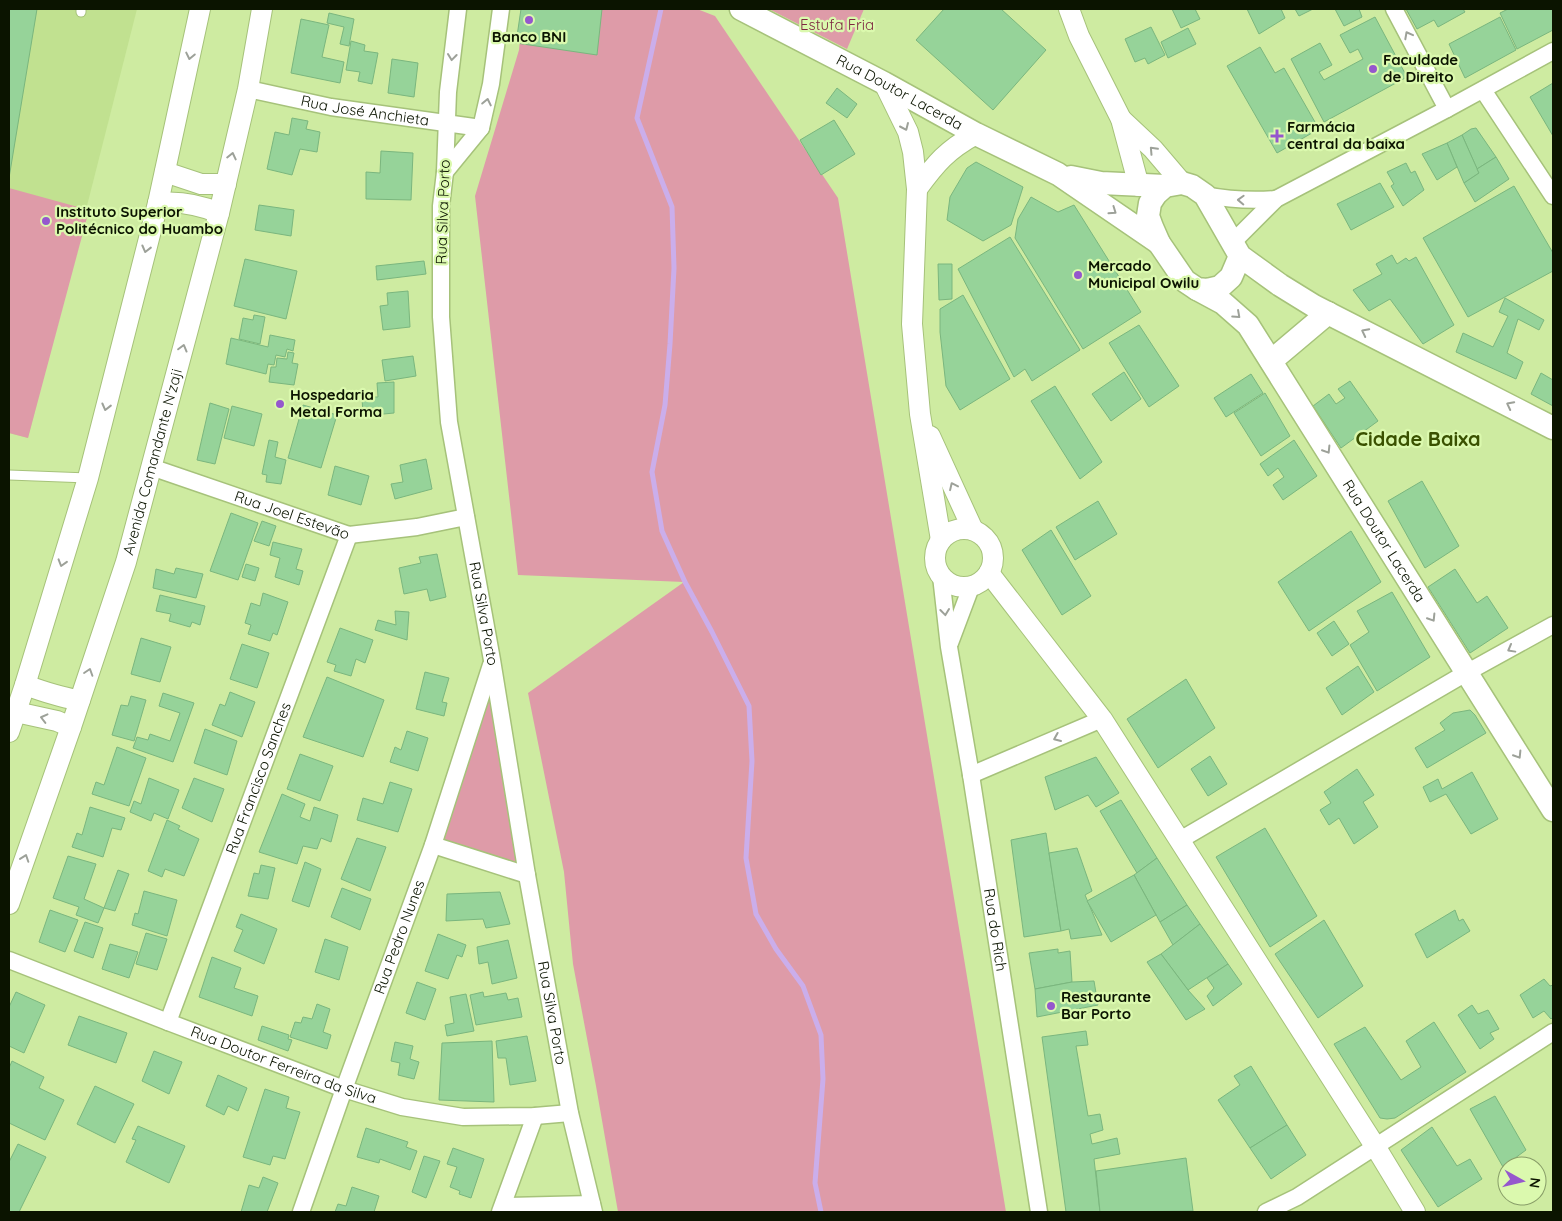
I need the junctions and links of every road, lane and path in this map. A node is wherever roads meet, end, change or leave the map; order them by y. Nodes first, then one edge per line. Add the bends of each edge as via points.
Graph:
1 (200, 9) edge
2 (262, 9) edge
3 (458, 9) edge
4 (502, 9) edge
5 (741, 9) edge
6 (1069, 9) edge
7 (1394, 9) edge
8 (1553, 51) edge
9 (884, 83) junction
10 (248, 89) junction
11 (1483, 90) junction
12 (1447, 109) junction
13 (1121, 119) junction
14 (446, 122) junction
15 (481, 128) junction
16 (976, 134) junction
17 (165, 172) junction
18 (445, 172) junction
19 (1058, 174) junction
20 (226, 184) junction
21 (1173, 185) junction
22 (1139, 186) junction
23 (917, 189) junction
24 (1205, 195) junction
25 (1553, 196) edge
26 (1276, 199) junction
27 (158, 203) junction
28 (218, 213) junction
29 (1148, 216) junction
30 (1159, 243) junction
31 (1236, 249) junction
32 (1197, 289) junction
33 (1328, 313) junction
34 (1271, 361) junction
35 (920, 414) junction
36 (1553, 428) edge
37 (152, 466) junction
38 (9, 475) edge
39 (88, 478) junction
40 (466, 516) junction
41 (973, 530) junction
42 (349, 535) junction
43 (941, 540) junction
44 (989, 573) junction
45 (940, 576) junction
46 (971, 587) junction
47 (1553, 625) edge
48 (949, 647) junction
49 (492, 660) junction
50 (1466, 673) junction
51 (25, 685) junction
52 (80, 700) junction
53 (16, 712) junction
54 (1102, 719) junction
55 (71, 727) junction
56 (9, 732) edge
57 (971, 775) junction
58 (1553, 810) edge
59 (1180, 840) junction
60 (433, 844) junction
61 (527, 875) junction
62 (9, 904) edge
63 (9, 960) edge
64 (168, 1022) junction
65 (1553, 1032) edge
66 (344, 1090) junction
67 (570, 1113) junction
68 (535, 1116) junction
69 (1375, 1146) junction
70 (593, 1208) edge
71 (502, 1209) edge
72 (301, 1212) edge
73 (1039, 1212) edge
74 (1266, 1212) edge
75 (1415, 1212) edge

1 -> 17 street
2 - 10 street, Avenida Comandante N'zaji
3 -> 14 street, Rua Silva Porto
15 -> 4 street
5 - 9 main road, Rua Doutor Lacerda
6 - 13 street
12 -> 7 street
8 - 11 street
9 - 16 main road, Rua Doutor Lacerda
9 -> 23 street via 908,132
10 - 14 street, Rua José Anchieta via 332,106
20 -> 10 street, Avenida Comandante N'zaji
11 - 12 street
11 - 25 street
12 - 26 street
21 -> 13 street via 1153,149
13 - 22 street
14 - 15 street, Rua José Anchieta
14 - 18 street, Rua Silva Porto
15 - 18 street
16 - 19 main road, Rua Doutor Lacerda
16 - 23 street via 946,154
17 - 20 street via 201,184
17 - 27 street
18 - 40 street, Rua Silva Porto via 441,206 441,317 449,422
19 - 22 main road, Rua Doutor Lacerda via 1101,183
19 -> 30 main road, Rua Doutor Lacerda
20 - 28 street, Avenida Comandante N'zaji
21 - 22 main road, Rua Doutor Lacerda
21 - 24 main road via 1192,186
21 - 29 main road via 1156,194
22 - 29 main road, Rua Doutor Lacerda
23 - 35 street via 912,324
26 -> 24 street via 1229,200
24 - 31 main road
26 - 31 street
27 - 28 street via 189,203
27 -> 39 street
37 -> 28 street, Avenida Comandante N'zaji
29 - 30 main road, Rua Doutor Lacerda
30 - 32 main road, Rua Doutor Lacerda via 1185,281
31 - 32 main road via 1231,277 1220,287
31 - 33 main road via 1280,285
32 -> 34 main road, Rua Doutor Lacerda via 1223,303 1248,325
33 - 34 main road
36 -> 33 main road
34 -> 50 main road, Rua Doutor Lacerda
41 -> 35 street
35 - 43 street
37 - 42 street, Rua Joel Estevão
52 -> 37 street, Avenida Comandante N'zaji via 126,562
38 - 39 lane
39 -> 51 street
40 - 42 street, Rua Joel Estevão via 417,527
40 - 49 street, Rua Silva Porto
41 - 43 street via 956,530
41 - 44 street via 982,535 992,551 993,563
42 - 64 street, Rua Francisco Sanches
43 - 45 street via 934,558
44 - 46 street
44 - 54 street
45 - 46 street via 949,584
45 -> 48 street, Rua do Rich
46 - 48 street, Rua do Rich
47 -> 50 street
48 - 57 street, Rua do Rich
49 - 60 street, Rua Pedro Nunes
49 - 61 street, Rua Silva Porto
50 -> 58 main road, Rua Doutor Lacerda
50 - 59 street
51 - 52 street
51 - 53 street
52 - 55 street, Avenida Comandante N'zaji
55 -> 53 street
53 - 56 street
54 -> 57 street
54 - 59 street
62 -> 55 street, Avenida Comandante N'zaji
57 - 73 street, Rua do Rich
59 - 69 street
60 - 61 street
60 - 66 street, Rua Pedro Nunes
61 - 67 street, Rua Silva Porto
63 - 64 street, Rua Doutor Ferreira da Silva
64 - 66 street, Rua Doutor Ferreira da Silva
65 - 69 street
66 - 68 street, Rua Doutor Ferreira da Silva via 402,1107 463,1117
66 - 72 street, Rua Pedro Nunes
67 - 68 street, Rua Doutor Ferreira da Silva
67 - 70 street, Rua Silva Porto
68 - 71 street
69 - 74 street via 1297,1197
69 - 75 street
70 - 71 street

